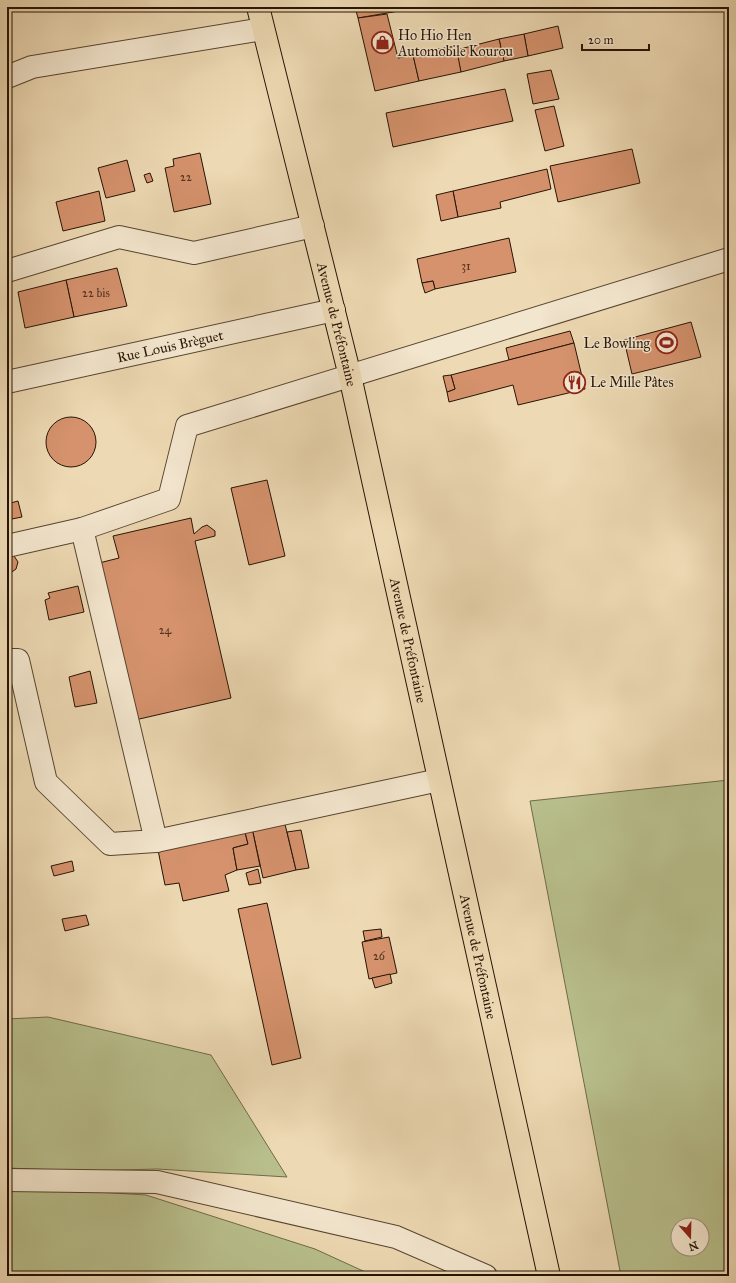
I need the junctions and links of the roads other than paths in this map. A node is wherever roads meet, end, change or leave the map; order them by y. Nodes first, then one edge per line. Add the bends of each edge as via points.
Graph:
1 (258, 7) edge
2 (263, 29) junction
3 (7, 77) edge
4 (313, 226) junction
5 (729, 259) edge
6 (7, 271) edge
7 (334, 310) junction
8 (350, 376) junction
9 (7, 382) edge
10 (82, 529) junction
11 (7, 546) edge
12 (7, 660) edge
13 (439, 780) junction
14 (156, 841) junction
15 (7, 1180) edge
16 (486, 1276) edge
17 (549, 1276) edge

1 - 2 main road, Avenue de Préfontaine
2 - 3 street via 32,66
2 - 4 main road, Avenue de Préfontaine
4 - 6 street via 194,253 119,237
4 - 7 main road, Avenue de Préfontaine
5 - 8 street
7 - 8 main road, Avenue de Préfontaine
7 - 9 street, Rue Louis Brèguet
8 - 10 street via 186,426 169,499
8 - 13 main road, Avenue de Préfontaine
10 - 11 street
10 - 14 street
12 - 14 street via 18,660 46,782 110,844
13 - 14 street
13 - 17 main road, Avenue de Préfontaine
15 - 16 street via 157,1182 396,1237

